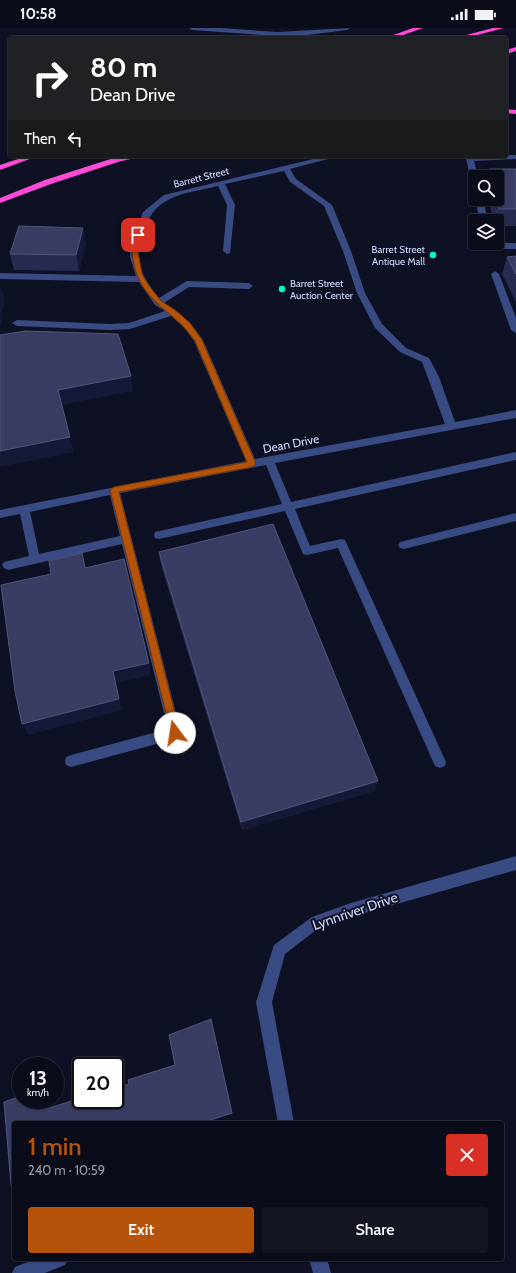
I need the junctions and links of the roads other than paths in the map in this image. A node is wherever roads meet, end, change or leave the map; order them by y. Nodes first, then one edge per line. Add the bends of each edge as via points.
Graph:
1 (192, 28) edge
2 (347, 28) edge
3 (420, 28) edge
4 (502, 28) edge
5 (248, 30) edge
6 (394, 36) edge
7 (467, 36) edge
8 (28, 158) edge
9 (122, 158) edge
10 (130, 158) edge
11 (328, 158) edge
12 (474, 158) edge
13 (103, 164) junction
14 (0, 168) edge
15 (286, 168) junction
16 (472, 170) edge
17 (220, 183) junction
18 (0, 201) edge
19 (504, 246) edge
20 (516, 246) edge
21 (227, 251) dead end
22 (495, 274) dead end
23 (0, 276) edge
24 (142, 279) junction
25 (249, 286) dead end
26 (158, 303) junction
27 (173, 312) junction
28 (17, 323) dead end
29 (516, 330) edge
30 (516, 414) edge
31 (451, 426) junction
32 (514, 459) edge
33 (269, 461) junction
34 (252, 464) junction
35 (114, 490) junction
36 (289, 506) junction
37 (24, 509) junction
38 (0, 514) edge
39 (516, 517) edge
40 (159, 535) dead end
41 (127, 539) junction
42 (404, 545) dead end
43 (34, 559) junction
44 (8, 565) dead end
45 (71, 761) dead end
46 (440, 762) dead end
47 (516, 863) edge
48 (286, 1121) edge
49 (53, 1261) edge
50 (319, 1261) edge
51 (20, 1273) edge
52 (322, 1273) edge

1 - 5 street
2 - 5 street via 307,33
3 - 6 highway
4 - 7 highway
8 - 14 highway
9 - 13 highway
10 - 13 highway
11 - 15 street, Barrett Street
12 - 16 street via 470,159
13 - 18 highway
15 - 17 street, Barrett Street
15 - 31 street via 293,180 328,205 348,251 360,293 378,326 403,350 426,360
17 - 21 street via 231,204
17 - 24 street, Barrett Street via 167,197 147,212 134,247 134,257
19 - 20 street
22 - 29 street
23 - 24 street
24 - 26 street, Barrett Street
25 - 26 street via 187,284
26 - 27 street, Barrett Street
27 - 28 street via 130,326
27 - 34 street, Barrett Street via 188,325 198,340
30 - 31 street, Dean Drive
31 - 33 street, Dean Drive
32 - 36 street
33 - 34 street, Dean Drive
33 - 36 street
34 - 35 street, Dean Drive
35 - 37 street, Dean Drive
35 - 41 street
36 - 40 street
36 - 46 street via 307,551 341,544
37 - 38 street, Dean Drive
37 - 43 street
39 - 42 street
41 - 43 street
41 - 45 street via 175,733
43 - 44 street
47 - 48 street, Lynnriver Drive via 351,910 312,924 279,950 264,1002
49 - 51 street
50 - 52 street

